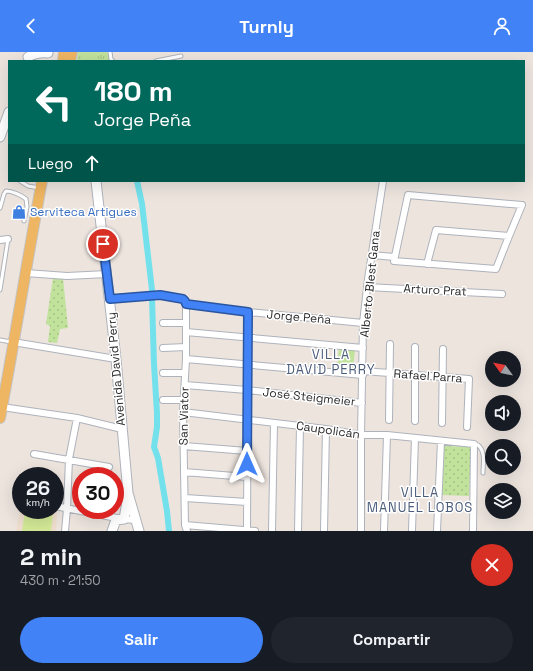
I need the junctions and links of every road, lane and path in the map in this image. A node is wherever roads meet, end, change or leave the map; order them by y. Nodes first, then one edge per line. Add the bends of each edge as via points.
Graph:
1 (49, 55) edge
2 (182, 56) dead end
3 (28, 57) edge
4 (161, 60) edge
5 (8, 115) edge
6 (0, 137) edge
7 (22, 182) edge
8 (96, 182) edge
9 (383, 182) edge
10 (41, 185) edge
11 (0, 208) edge
12 (31, 208) junction
13 (24, 221) dead end
14 (509, 236) junction
15 (8, 239) joint
16 (0, 240) edge
17 (372, 255) junction
18 (394, 257) junction
19 (427, 264) junction
20 (26, 273) junction
21 (107, 274) junction
22 (367, 287) junction
23 (0, 290) edge
24 (502, 294) dead end
25 (110, 299) junction
26 (186, 302) junction
27 (248, 312) junction
28 (163, 323) dead end
29 (186, 323) junction
30 (363, 323) junction
31 (186, 332) junction
32 (248, 337) junction
33 (0, 340) edge
34 (13, 342) junction
35 (390, 344) dead end
36 (186, 347) junction
37 (415, 347) dead end
38 (163, 348) dead end
39 (363, 348) junction
40 (443, 349) dead end
41 (116, 359) junction
42 (186, 359) junction
43 (247, 364) junction
44 (163, 373) dead end
45 (185, 373) junction
46 (363, 373) junction
47 (390, 373) junction
48 (415, 375) junction
49 (443, 377) junction
50 (185, 385) junction
51 (247, 390) junction
52 (163, 400) dead end
53 (184, 400) junction
54 (362, 403) junction
55 (2, 407) junction
56 (183, 412) junction
57 (0, 418) edge
58 (77, 418) junction
59 (247, 420) junction
60 (389, 420) dead end
61 (415, 421) dead end
62 (274, 423) junction
63 (442, 423) dead end
64 (300, 426) junction
65 (467, 427) dead end
66 (122, 428) junction
67 (326, 429) junction
68 (361, 435) junction
69 (387, 435) junction
70 (415, 438) junction
71 (441, 441) junction
72 (474, 444) junction
73 (184, 446) junction
74 (247, 451) junction
75 (34, 454) dead end
76 (69, 459) junction
77 (110, 467) dead end
78 (184, 472) junction
79 (483, 473) dead end
80 (247, 477) junction
81 (128, 493) junction
82 (185, 498) junction
83 (247, 502) junction
84 (64, 508) edge
85 (67, 509) junction
86 (72, 510) edge
87 (124, 519) junction
88 (136, 520) junction
89 (186, 528) edge
90 (247, 530) edge
91 (65, 531) edge
92 (112, 531) edge
93 (139, 531) edge
94 (254, 531) edge
95 (272, 531) edge
96 (298, 531) edge
97 (324, 531) edge
98 (361, 531) edge
99 (384, 531) edge
100 (412, 531) edge
101 (437, 531) edge
102 (473, 531) edge

1 - 3 main road via 40,52
2 - 4 lane
5 - 6 main road
7 - 10 lane via 28,186
8 - 21 main road, Avenida David Perry
9 - 17 street, Alberto Blest Gana
10 - 12 main road
11 - 12 lane via 4,194 8,191 24,197
12 - 13 lane
12 - 20 main road
14 - 18 street via 522,205 408,195
14 - 19 street via 496,269
14 - 19 street via 436,230
15 - 16 street
15 - 23 lane
17 - 18 street
17 - 22 street, Alberto Blest Gana
18 - 19 street via 394,262
20 - 21 street via 67,276
20 - 34 main road
21 - 25 main road, Avenida David Perry
22 - 24 street, Arturo Prat
22 - 30 street, Alberto Blest Gana
25 - 26 street, Jorge Peña via 160,295 183,299
25 - 41 main road, Avenida David Perry
26 - 27 street, Jorge Peña
26 - 29 street, San Viator
27 - 30 street, Jorge Peña
27 - 32 street
28 - 29 street
29 - 31 street, San Viator
30 - 39 street, Alberto Blest Gana
31 - 32 street
31 - 36 street, San Viator
32 - 39 street
32 - 43 street
33 - 34 lane
34 - 41 street
34 - 55 main road
35 - 47 street
36 - 38 street
36 - 42 street, San Viator
37 - 48 street
39 - 46 street, Alberto Blest Gana
40 - 49 street
41 - 66 main road, Avenida David Perry
42 - 43 street, Rafael Parra
42 - 45 street, San Viator
43 - 46 street, Rafael Parra
43 - 51 street
44 - 45 street
45 - 50 street, San Viator
46 - 47 street, Rafael Parra
46 - 54 street, Alberto Blest Gana
47 - 48 street, Rafael Parra
47 - 60 street
48 - 49 street, Rafael Parra
48 - 61 street
49 - 63 street
49 - 65 street, Rafael Parra via 469,379
50 - 51 street, José Steigmeier
50 - 53 street, San Viator
51 - 54 street, José Steigmeier
51 - 59 street
52 - 53 street
53 - 56 street, San Viator
54 - 68 street, Alberto Blest Gana
55 - 57 main road
55 - 58 street
56 - 59 street, Caupolicán
56 - 73 street, San Viator
58 - 66 street
58 - 76 street
59 - 62 street, Caupolicán
59 - 74 street
62 - 64 street, Caupolicán
62 - 95 street
64 - 67 street, Caupolicán
64 - 96 street
66 - 81 main road, Avenida David Perry
67 - 68 street, Caupolicán
67 - 97 street
68 - 69 street, Caupolicán
68 - 98 street, Alberto Blest Gana
69 - 70 street, Caupolicán
69 - 99 street
70 - 71 street, Caupolicán
70 - 100 street
71 - 72 street, Caupolicán
71 - 101 street
72 - 79 lane via 478,444 482,449
72 - 102 street
73 - 74 street
73 - 78 street, San Viator
74 - 80 street
75 - 76 street
76 - 77 street
76 - 85 street
78 - 80 street
78 - 82 street, San Viator
80 - 83 street
81 - 87 main road
81 - 88 main road, Avenida David Perry
82 - 83 street
82 - 89 street, San Viator
83 - 90 street
84 - 85 street
85 - 86 street
85 - 91 street
87 - 88 street
87 - 92 main road via 116,520
88 - 93 main road, Avenida David Perry
89 - 90 street
90 - 94 street

